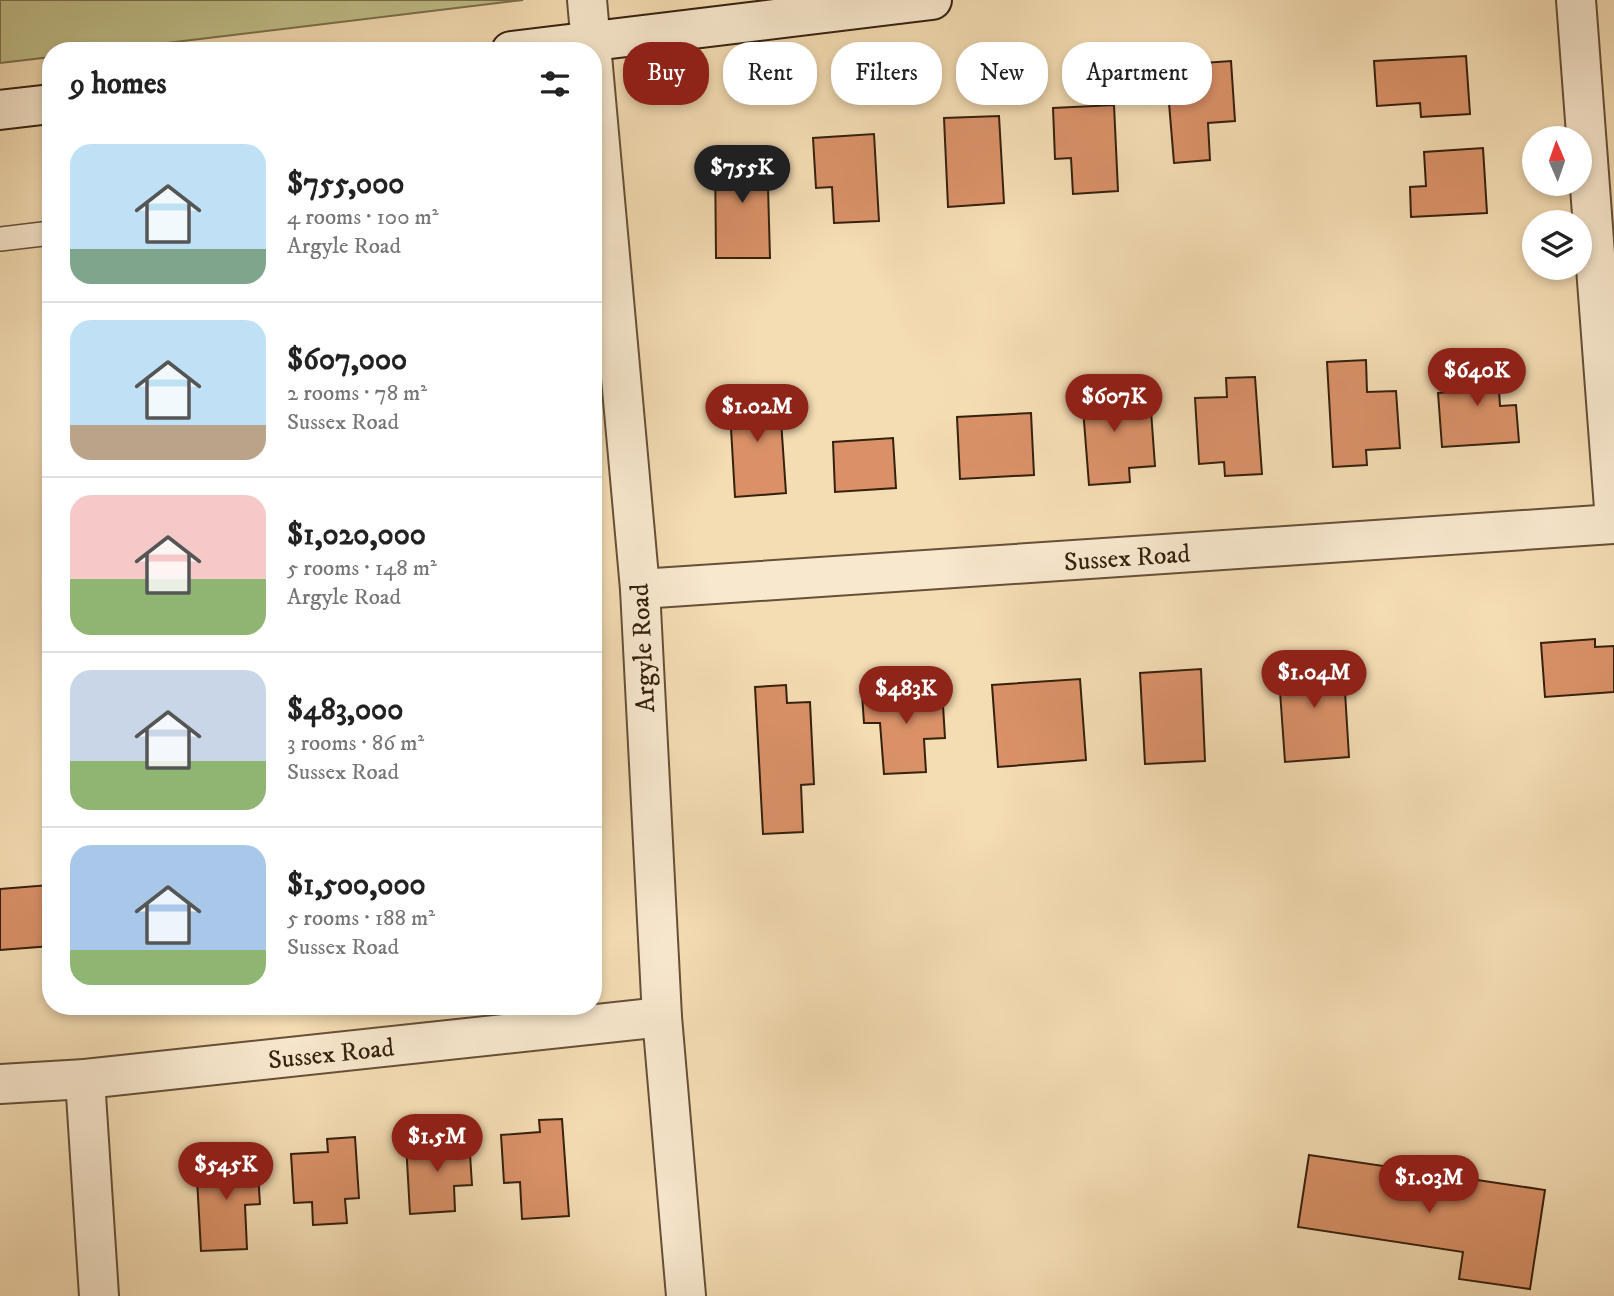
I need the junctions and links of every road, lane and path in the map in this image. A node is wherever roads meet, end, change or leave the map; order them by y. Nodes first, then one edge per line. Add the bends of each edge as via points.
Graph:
1 (587, 0) edge
2 (932, 0) edge
3 (1576, 0) edge
4 (593, 41) junction
5 (585, 42) edge
6 (42, 105) edge
7 (0, 110) edge
8 (602, 146) edge
9 (42, 234) edge
10 (0, 239) edge
11 (1614, 508) edge
12 (1614, 524) edge
13 (640, 590) junction
14 (662, 1017) junction
15 (85, 1079) junction
16 (0, 1084) edge
17 (99, 1296) edge
18 (686, 1296) edge

1 - 4 street, Argyle Road
2 - 4 street
3 - 11 street
4 - 5 street
6 - 7 street
8 - 13 street, Argyle Road
9 - 10 lane
12 - 13 street, Sussex Road
13 - 14 street, Argyle Road
14 - 15 street, Sussex Road
14 - 18 street, Argyle Road
15 - 16 street, Sussex Road
15 - 17 street

